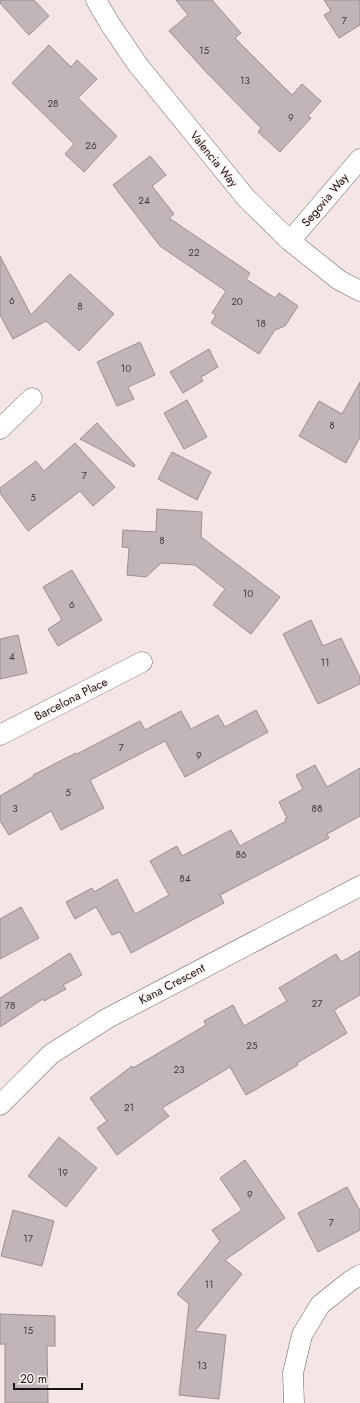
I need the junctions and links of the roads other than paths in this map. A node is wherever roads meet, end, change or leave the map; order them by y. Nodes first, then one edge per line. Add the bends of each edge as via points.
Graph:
1 (96, 0) edge
2 (360, 159) edge
3 (290, 241) junction
4 (360, 291) edge
5 (32, 398) dead end
6 (0, 429) edge
7 (142, 662) dead end
8 (0, 735) edge
9 (360, 886) edge
10 (0, 1105) edge
11 (360, 1275) edge
12 (294, 1403) edge

1 - 3 street, Valencia Way via 138,65 246,198
2 - 3 street, Segovia Way
3 - 4 street, Valencia Way via 339,280
5 - 6 street
7 - 8 street, Barcelona Place
9 - 10 street, Kana Crescent via 108,1018 52,1054
11 - 12 street via 320,1305 302,1335 293,1373

